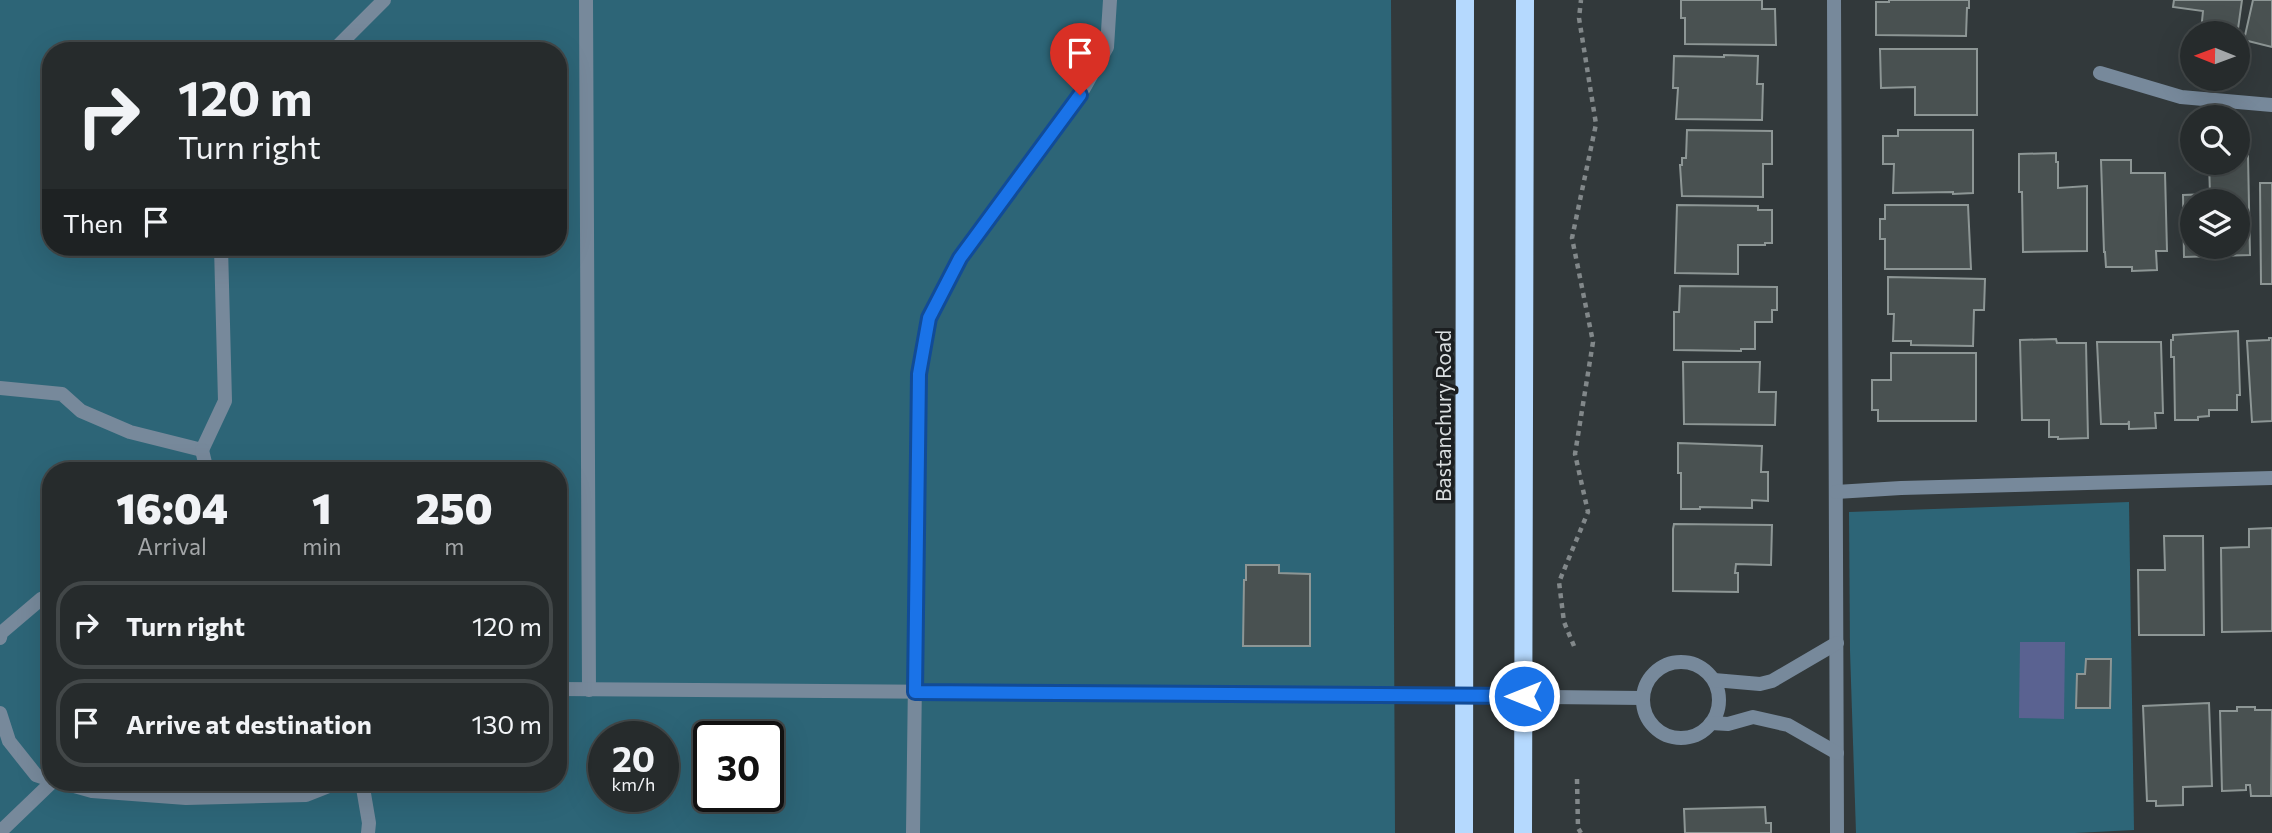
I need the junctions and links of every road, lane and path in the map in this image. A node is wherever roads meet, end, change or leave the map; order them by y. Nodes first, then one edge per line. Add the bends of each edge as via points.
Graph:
1 (384, 0) edge
2 (586, 0) edge
3 (1110, 0) edge
4 (1465, 0) edge
5 (1525, 0) edge
6 (1581, 0) edge
7 (1834, 0) edge
8 (342, 42) edge
9 (2100, 73) dead end
10 (2272, 105) edge
11 (221, 256) edge
12 (0, 388) edge
13 (202, 450) junction
14 (205, 462) edge
15 (2272, 478) edge
16 (1836, 492) junction
17 (42, 599) edge
18 (0, 638) edge
19 (1837, 643) junction
20 (1574, 646) dead end
21 (1714, 680) junction
22 (567, 690) edge
23 (589, 690) junction
24 (915, 692) junction
25 (1465, 696) junction
26 (1524, 696) junction
27 (1643, 698) junction
28 (0, 713) edge
29 (1711, 723) junction
30 (1837, 753) junction
31 (42, 777) edge
32 (1577, 779) dead end
33 (42, 790) edge
34 (92, 791) edge
35 (316, 791) edge
36 (364, 791) edge
37 (0, 832) edge
38 (368, 833) edge
39 (913, 833) edge
40 (1464, 833) edge
41 (1523, 833) edge
42 (1581, 833) edge
43 (1837, 833) edge

1 - 8 street
2 - 23 street
3 - 24 street via 1107,47 1080,95 960,258 929,318 919,374
4 - 25 main road, Bastanchury Road
5 - 26 main road
6 - 20 path via 1579,18 1596,124 1572,238 1593,342 1575,454 1588,512 1559,582 1564,622
7 - 16 street
9 - 10 street via 2181,97
11 - 13 street via 225,401
12 - 13 street via 62,394 81,411 130,432
13 - 14 street
15 - 16 street
16 - 19 street
17 - 18 street
19 - 21 street via 1772,681
19 - 30 street
21 - 27 street via 1696,664 1663,666 1653,674
21 - 29 street via 1719,702
22 - 23 street
23 - 24 street
24 - 25 street
24 - 39 street
25 - 26 street
25 - 40 main road, Bastanchury Road
26 - 27 street
26 - 41 main road
27 - 29 street via 1650,720 1658,730 1674,737 1697,734
28 - 31 street via 9,741
29 - 30 street via 1753,717 1788,725
30 - 43 street
32 - 42 path via 1577,828
33 - 37 street
34 - 35 street via 186,798
36 - 38 street

